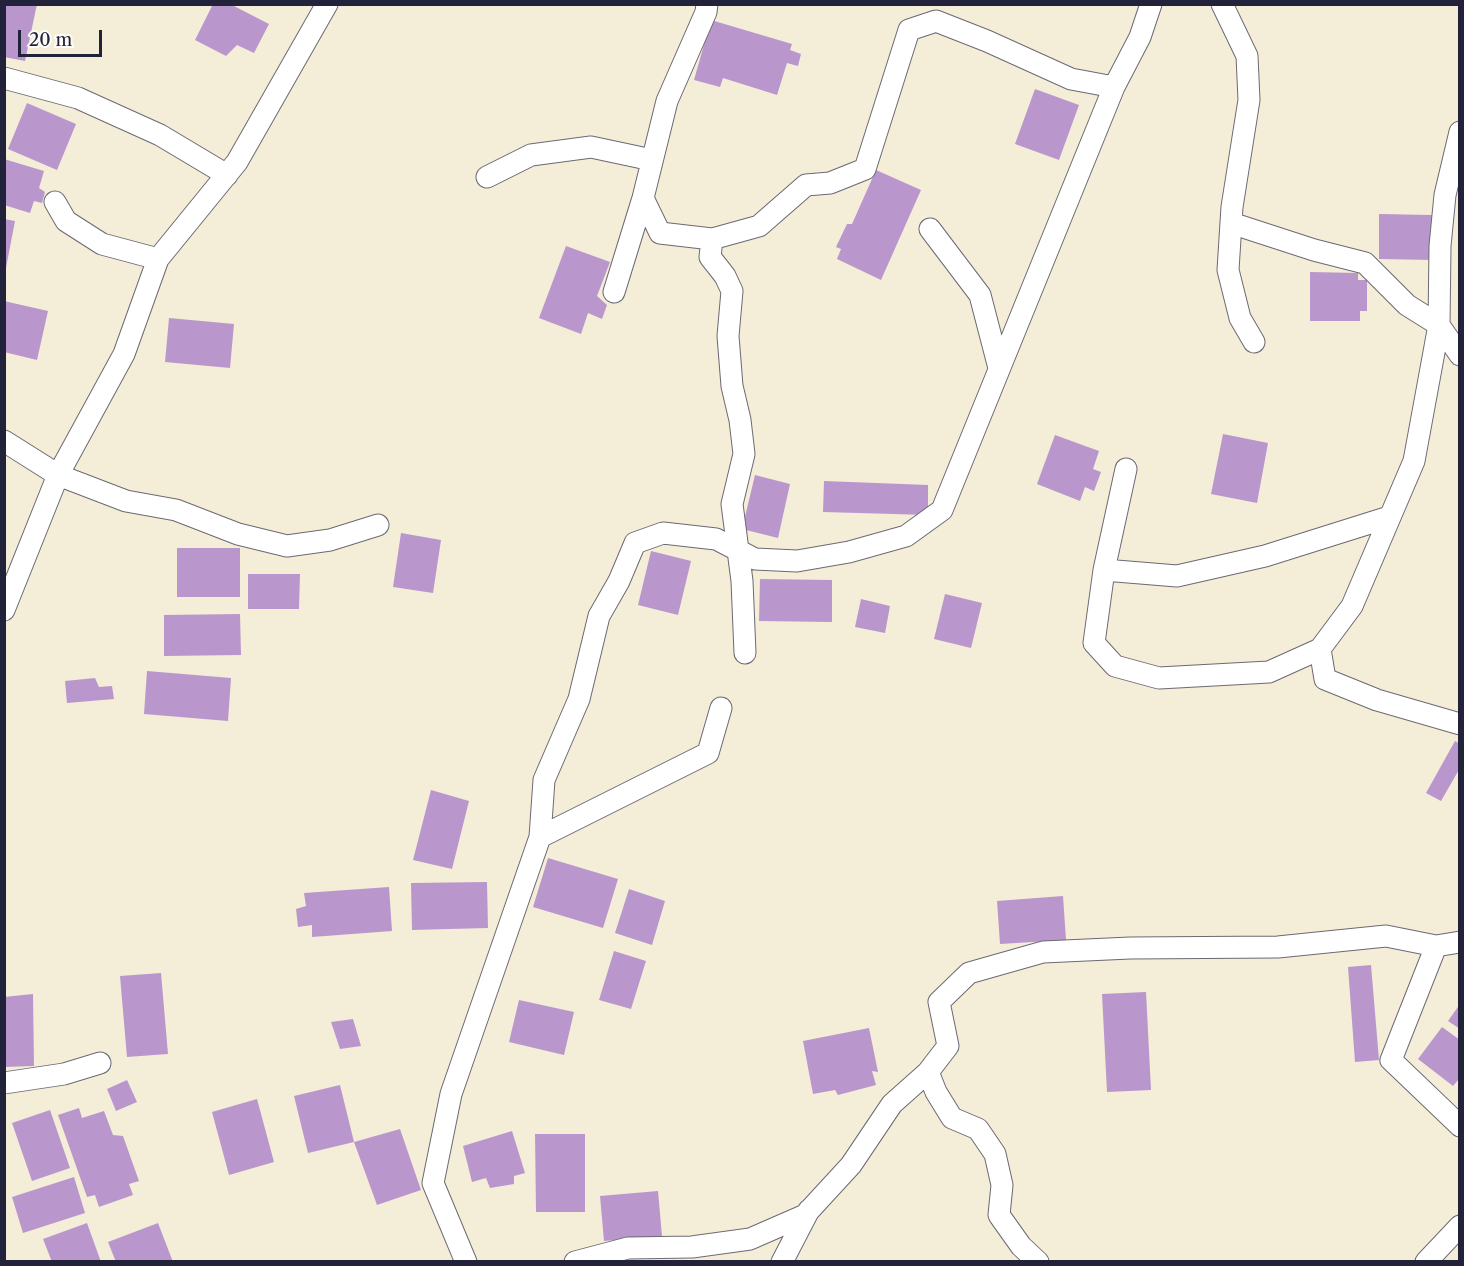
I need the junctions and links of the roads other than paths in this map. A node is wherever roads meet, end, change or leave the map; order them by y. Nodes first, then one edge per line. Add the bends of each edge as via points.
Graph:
1 (327, 4) edge
2 (707, 4) edge
3 (1151, 4) edge
4 (1222, 4) edge
5 (4, 78) edge
6 (1114, 87) junction
7 (1460, 132) edge
8 (652, 160) junction
9 (227, 175) junction
10 (487, 177) dead end
11 (643, 198) junction
12 (55, 202) dead end
13 (1231, 223) junction
14 (930, 229) dead end
15 (712, 238) junction
16 (158, 259) junction
17 (614, 292) dead end
18 (1439, 325) junction
19 (1254, 342) dead end
20 (1460, 354) edge
21 (999, 368) junction
22 (4, 441) edge
23 (1126, 469) dead end
24 (58, 475) junction
25 (1389, 517) junction
26 (378, 525) dead end
27 (739, 550) junction
28 (1104, 570) junction
29 (4, 610) edge
30 (1320, 649) junction
31 (745, 653) dead end
32 (721, 708) dead end
33 (1460, 724) edge
34 (540, 837) junction
35 (1460, 942) edge
36 (1436, 946) junction
37 (100, 1063) dead end
38 (928, 1072) junction
39 (4, 1083) edge
40 (1460, 1126) edge
41 (809, 1210) junction
42 (1460, 1226) edge
43 (1431, 1260) edge
44 (466, 1262) edge
45 (575, 1262) edge
46 (782, 1262) edge
47 (1038, 1262) edge

1 - 9 street
2 - 8 street via 667,101
3 - 6 street via 1140,37
4 - 13 street via 1247,56 1249,100
5 - 9 street via 78,98 160,135
6 - 15 street via 1071,79 936,21 909,30 864,169 830,183 806,185 759,226
6 - 21 street
7 - 18 street via 1445,195
8 - 10 street via 591,147 531,155
8 - 11 street
9 - 16 street
11 - 15 street via 660,233
11 - 17 street
12 - 16 street via 66,221 102,244
13 - 18 street via 1365,263 1407,305
13 - 19 street via 1228,270 1240,318
14 - 21 street via 980,295
15 - 27 street via 710,257 732,291 728,336 744,454 732,504
16 - 24 street via 124,354
18 - 20 street
18 - 25 street via 1414,461
21 - 27 street via 942,510 906,536 798,561 755,559
22 - 24 street
23 - 28 street
24 - 26 street via 126,501 176,510 238,534 287,546 330,540
24 - 29 street
25 - 28 street via 1265,556 1177,576
25 - 30 street via 1352,606
27 - 31 street
27 - 34 street via 716,539 663,533 635,543 598,616 579,699 544,780
28 - 30 street via 1094,643 1115,666 1159,678 1269,672
30 - 33 street via 1325,679 1377,700
32 - 34 street via 708,753
34 - 44 street via 452,1094 433,1183
35 - 36 street
36 - 38 street via 1386,936 1278,947 1042,952 969,973 939,1002 948,1046
36 - 40 street via 1391,1060
37 - 39 street via 64,1074
38 - 41 street via 892,1104 851,1165
38 - 47 street via 952,1118 978,1129 994,1154 1002,1185 999,1215
41 - 45 street via 750,1239 692,1247 628,1248
41 - 46 street
42 - 43 street

